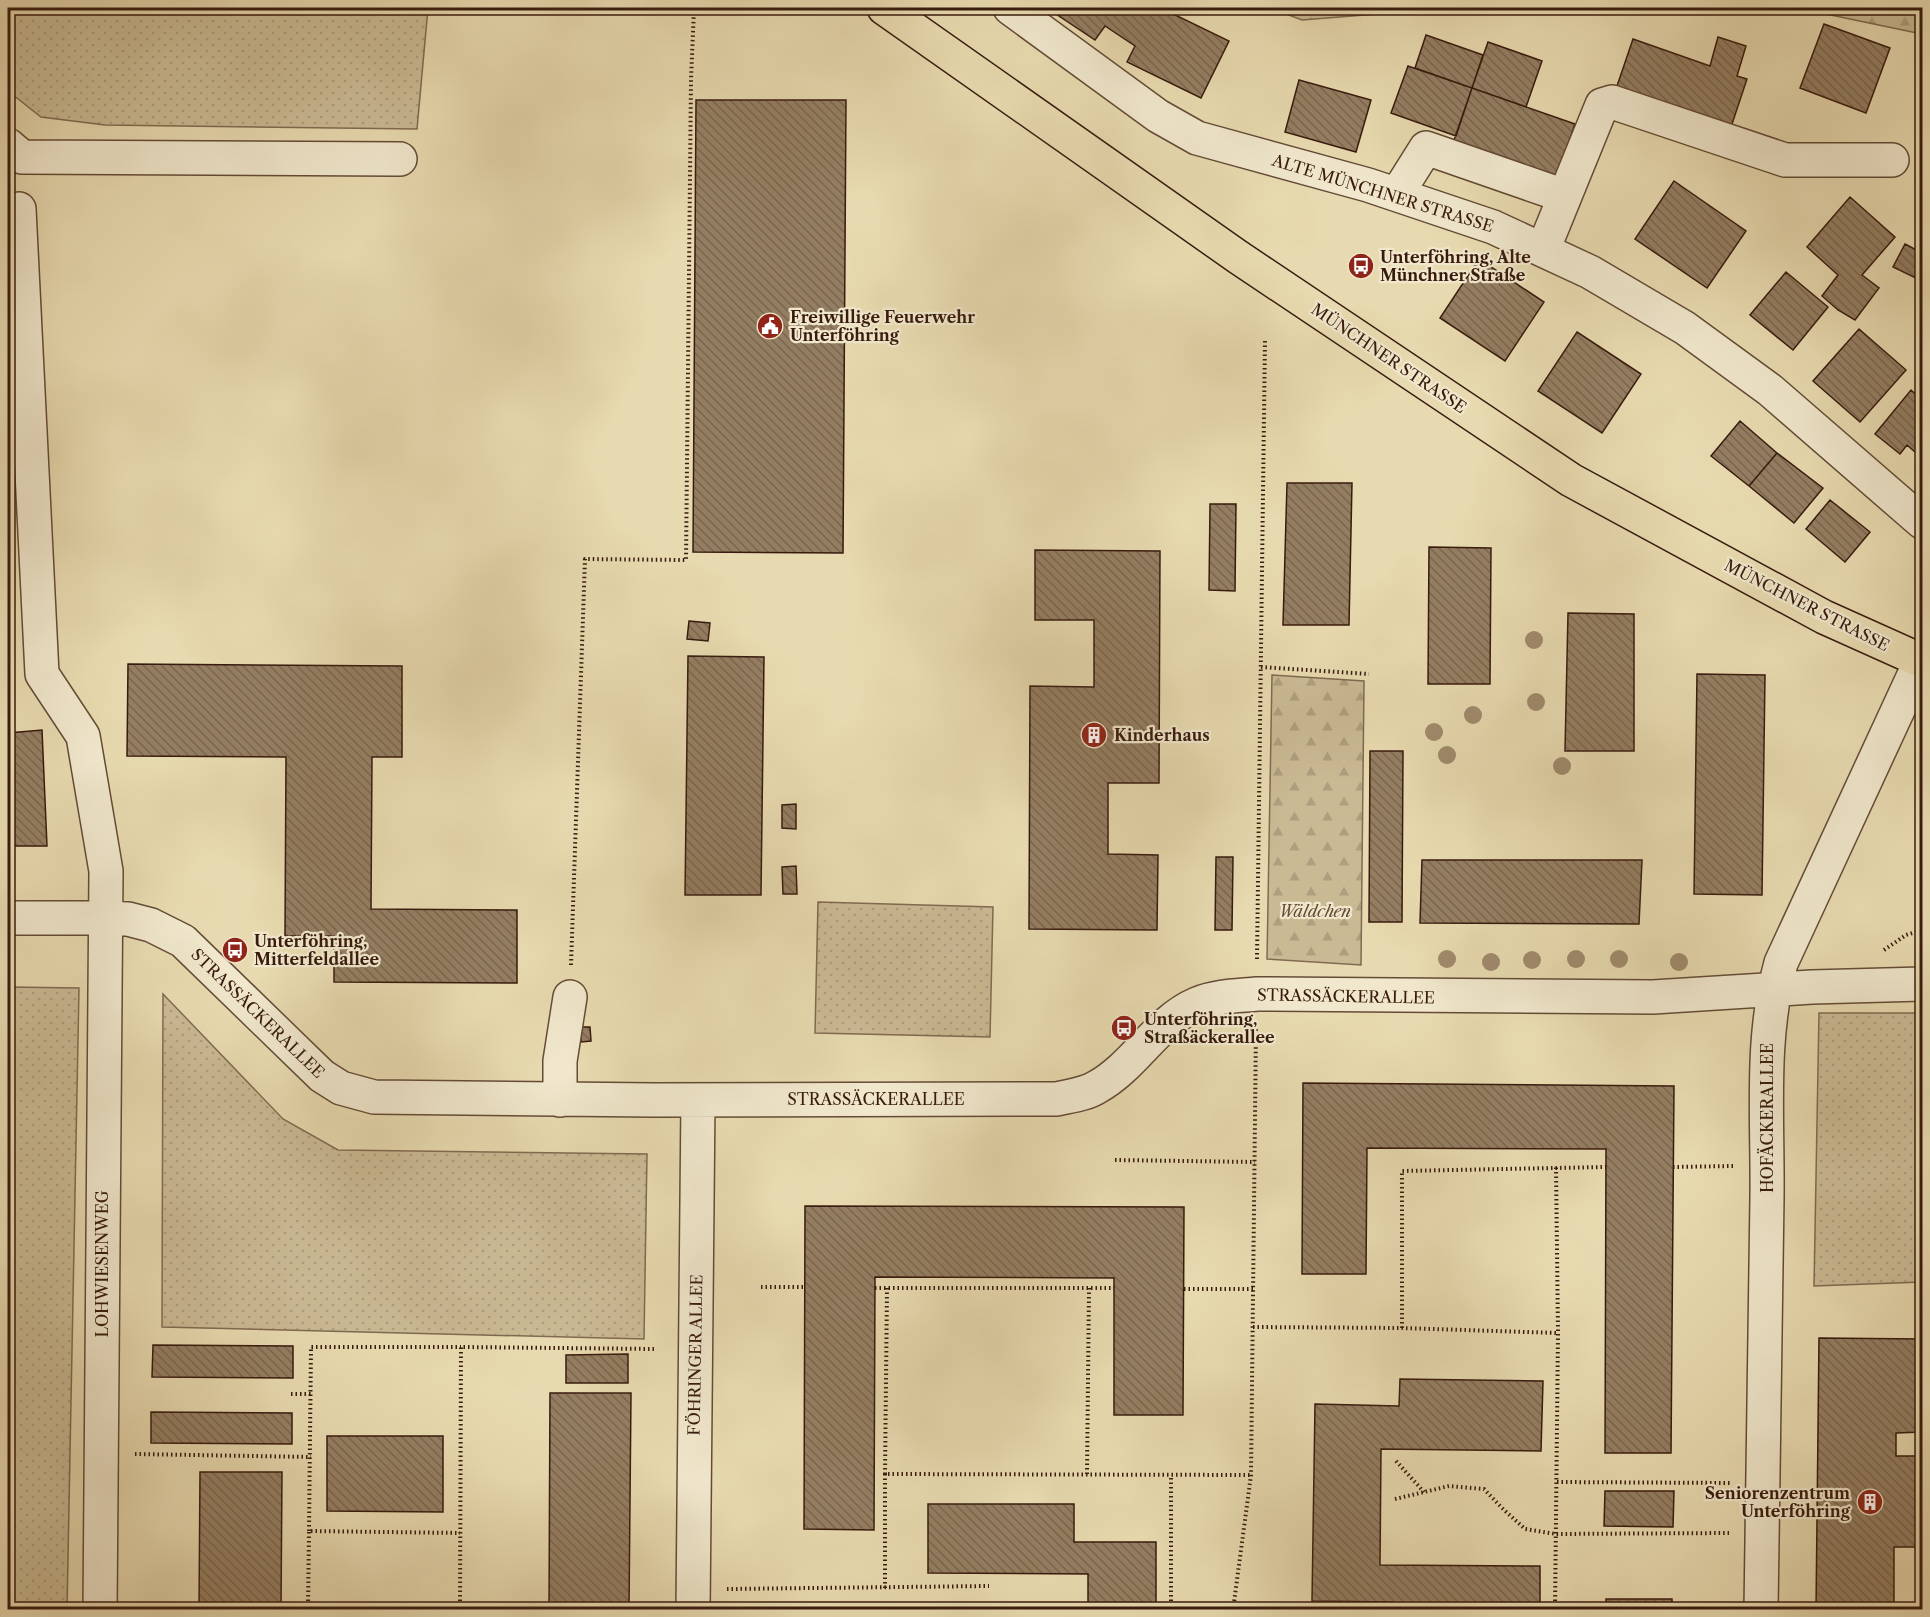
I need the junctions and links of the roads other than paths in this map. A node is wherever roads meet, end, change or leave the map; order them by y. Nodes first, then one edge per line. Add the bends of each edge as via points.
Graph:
1 (884, 8) edge
2 (1010, 8) edge
3 (12, 155) edge
4 (400, 159) dead end
5 (1892, 160) dead end
6 (1397, 194) junction
7 (1564, 197) junction
8 (19, 209) dead end
9 (1543, 250) junction
10 (1923, 522) edge
11 (1922, 660) edge
12 (8, 918) edge
13 (105, 918) junction
14 (1923, 984) edge
15 (1773, 990) junction
16 (570, 997) road end
17 (560, 1100) junction
18 (698, 1100) junction
19 (693, 1600) edge
20 (100, 1610) edge
21 (1761, 1610) edge

1 - 11 main road, MÜNCHNER STRASSE via 1238,257 1571,480 1824,617
2 - 6 street, ALTE MÜNCHNER STRASSE via 1158,116 1197,138
3 - 4 street
5 - 7 street via 1785,160 1612,102 1602,105
6 - 7 street via 1426,148
6 - 9 street, ALTE MÜNCHNER STRASSE via 1494,227
7 - 9 street
8 - 13 street, LOHWIESENWEG via 42,674 83,736 106,871
9 - 10 street, ALTE MÜNCHNER STRASSE via 1590,272 1685,328 1770,390
11 - 15 street, HOFÄCKERALLEE via 1781,963
12 - 13 street, STRASSÄCKERALLEE
13 - 17 street, STRASSÄCKERALLEE via 151,925 183,941 322,1076 341,1088 374,1097
13 - 20 street, LOHWIESENWEG
14 - 15 street, STRASSÄCKERALLEE
15 - 18 street, STRASSÄCKERALLEE via 1653,997 1222,997 1197,1004 1175,1017 1123,1069 1096,1088 1057,1099
15 - 21 street, HOFÄCKERALLEE via 1766,1049
16 - 17 street via 560,1061
17 - 18 street, STRASSÄCKERALLEE
18 - 19 street, FÖHRINGER ALLEE

